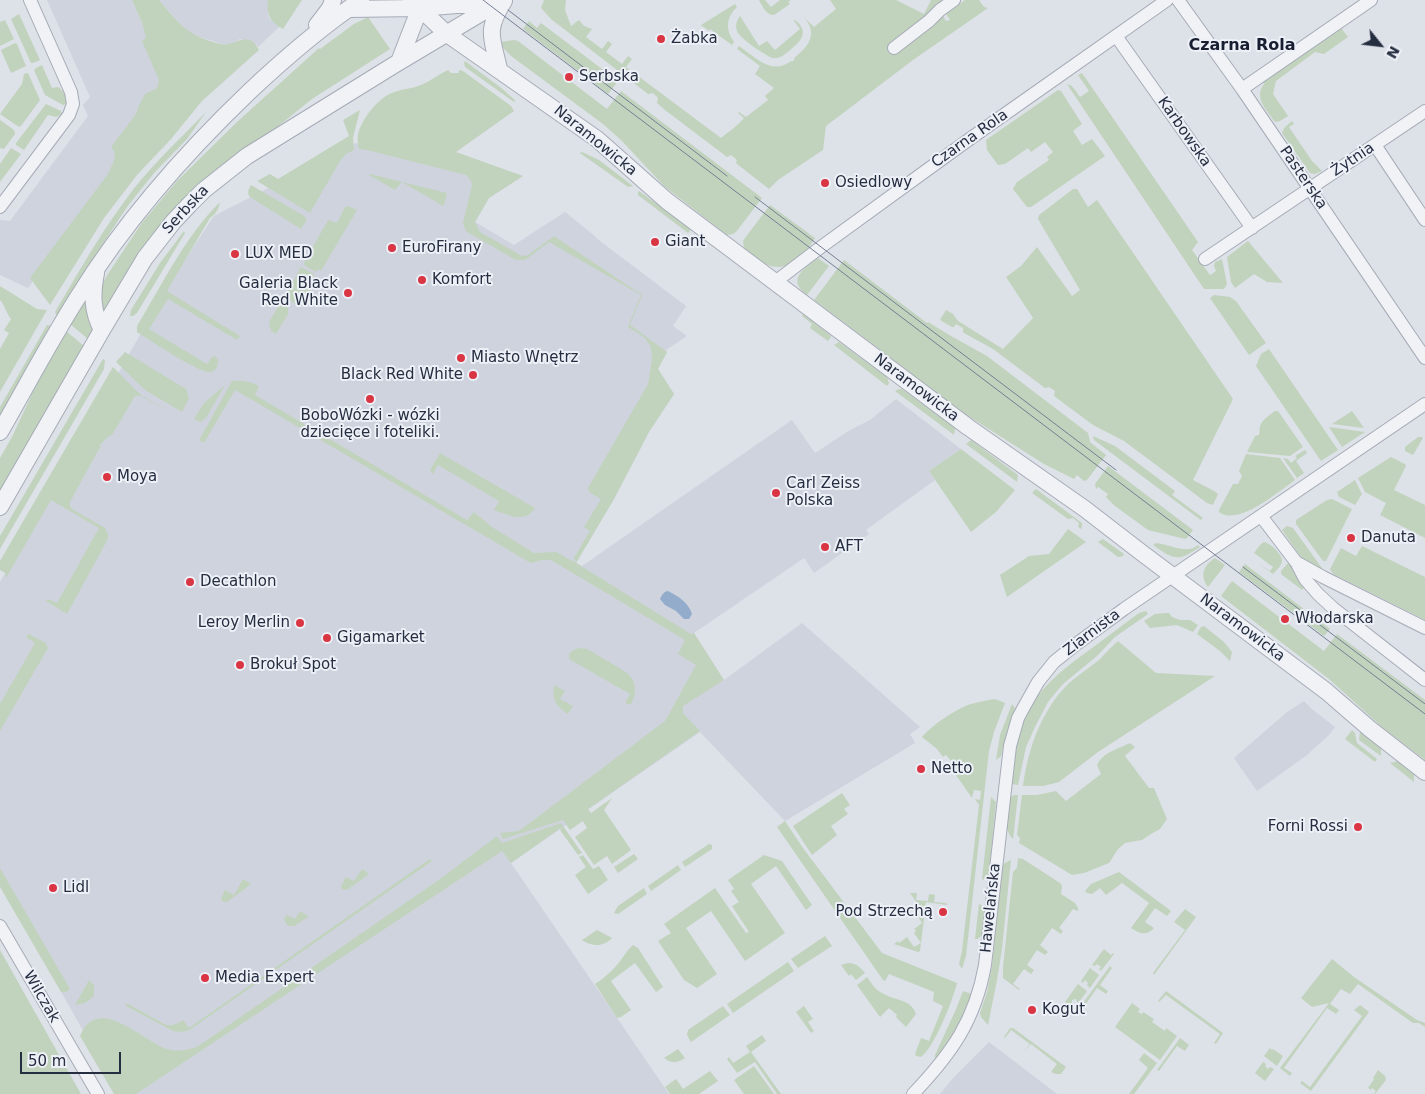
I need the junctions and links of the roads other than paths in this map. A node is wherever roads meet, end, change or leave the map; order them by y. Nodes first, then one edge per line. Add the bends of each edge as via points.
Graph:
1 (30, 0) edge
2 (333, 0) edge
3 (954, 0) edge
4 (1166, 0) edge
5 (1178, 0) edge
6 (1371, 0) edge
7 (501, 2) edge
8 (418, 3) edge
9 (354, 5) edge
10 (447, 34) junction
11 (1116, 36) junction
12 (894, 48) dead end
13 (293, 52) junction
14 (398, 62) junction
15 (499, 69) junction
16 (1242, 90) junction
17 (1425, 111) edge
18 (1376, 145) junction
19 (1310, 189) junction
20 (0, 207) edge
21 (1425, 220) edge
22 (1252, 228) junction
23 (1205, 259) dead end
24 (97, 268) junction
25 (775, 282) junction
26 (102, 330) junction
27 (1425, 358) edge
28 (1425, 404) edge
29 (0, 432) edge
30 (0, 507) edge
31 (1261, 516) junction
32 (1296, 562) junction
33 (1173, 576) junction
34 (1425, 628) edge
35 (1425, 680) edge
36 (1025, 705) joint
37 (1425, 772) edge
38 (0, 926) edge
39 (98, 1094) edge
40 (912, 1094) edge

1 - 20 street via 71,92 73,104 69,115
2 - 13 street via 324,16
3 - 12 street
4 - 11 street, Czarna Rola
5 - 16 street, Pasterska
6 - 16 street
7 - 8 street
7 - 10 street, Serbska
7 - 15 street via 491,30
8 - 9 street
8 - 10 street, Naramowicka
8 - 14 street
9 - 13 street
10 - 14 street, Serbska
10 - 15 street, Naramowicka
11 - 22 street, Karbowska
11 - 25 street, Czarna Rola via 963,143
13 - 24 street via 234,106 168,174
14 - 26 street, Serbska via 246,156 204,190 150,251
15 - 25 street, Naramowicka via 597,139 667,201
16 - 19 street, Pasterska
17 - 18 street, Żytnia
18 - 19 street, Żytnia
18 - 21 street
19 - 22 street, Żytnia
19 - 27 street, Pasterska
22 - 23 street, Żytnia
24 - 26 street via 93,300
24 - 29 street
25 - 33 street, Naramowicka
26 - 30 street, Serbska
28 - 31 street
31 - 32 street
31 - 33 street
32 - 34 street
32 - 35 street via 1305,579 1333,608
33 - 36 street, Ziarnista via 1054,662
33 - 37 street, Naramowicka via 1326,690 1370,730
36 - 40 street, Hawelańska via 1008,754 981,985 969,1019 957,1040
38 - 39 street, Wilczak

